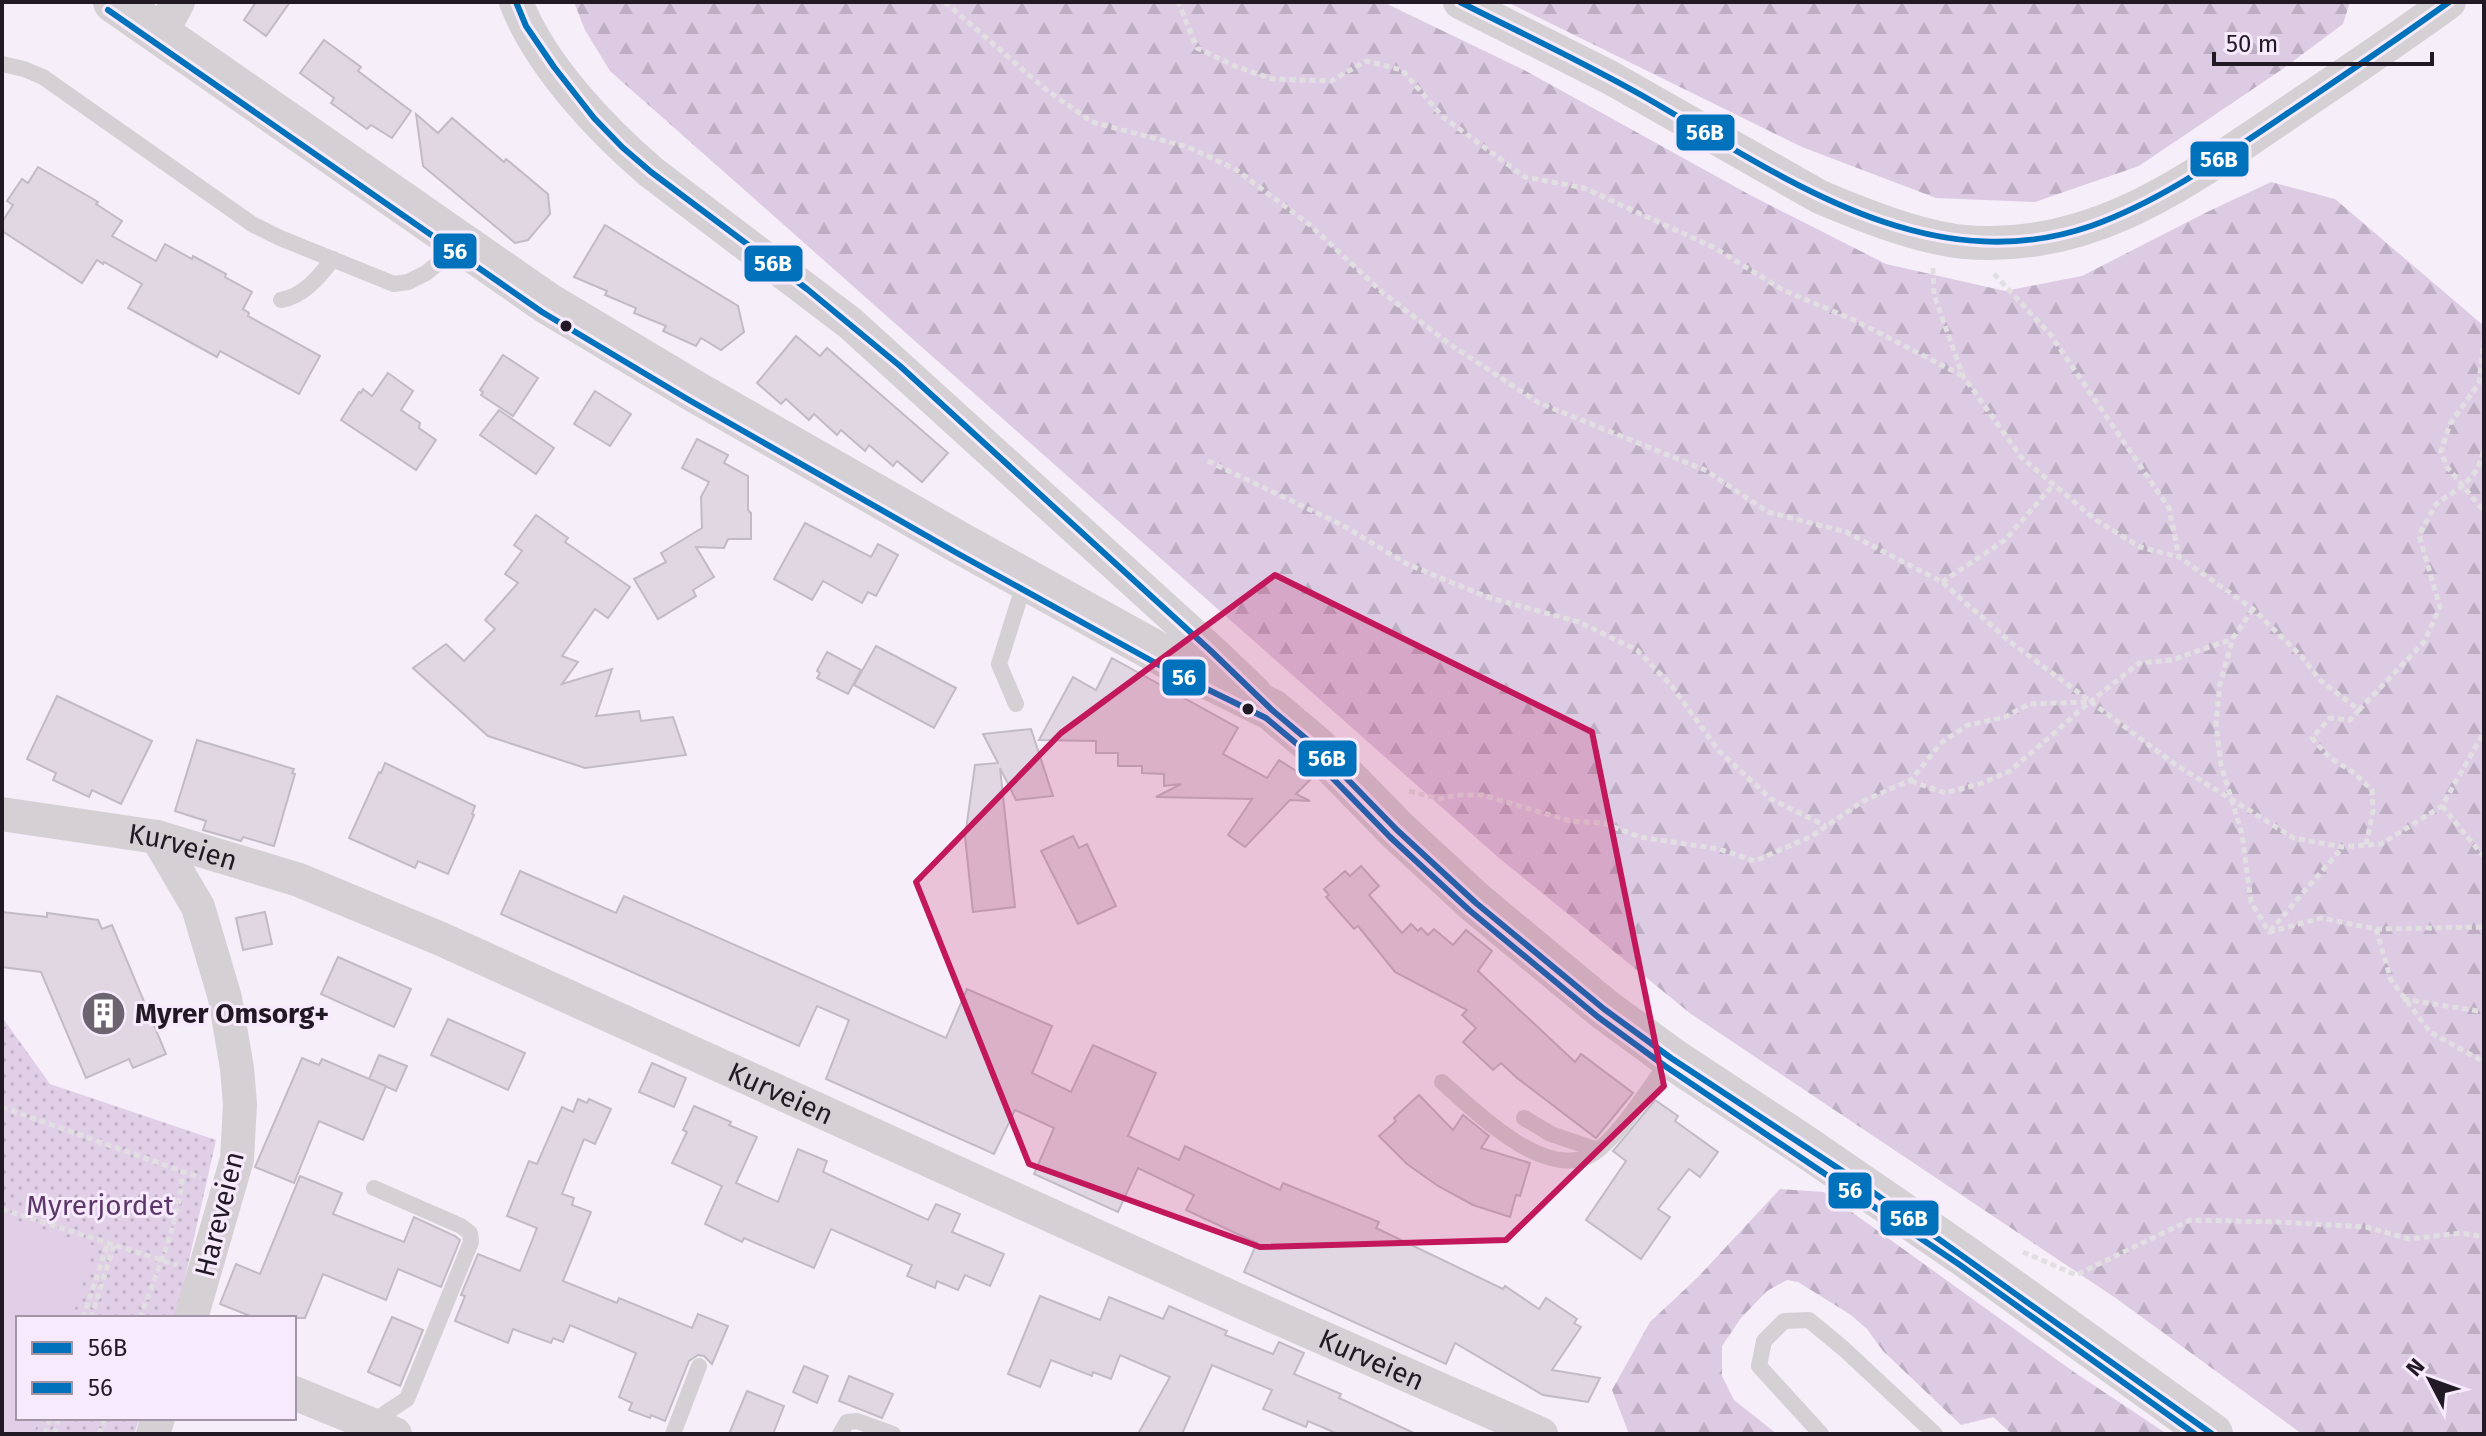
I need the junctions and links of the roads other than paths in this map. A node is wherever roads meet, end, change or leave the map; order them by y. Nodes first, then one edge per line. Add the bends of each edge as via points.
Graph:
1 (114, 2) edge
2 (516, 2) edge
3 (1460, 2) edge
4 (2449, 2) edge
5 (2416, 13) edge
6 (169, 18) edge
7 (2, 64) edge
8 (456, 242) junction
9 (333, 259) junction
10 (281, 300) dead end
11 (1025, 579) junction
12 (1185, 649) junction
13 (1016, 704) dead end
14 (2, 814) edge
15 (157, 837) junction
16 (1671, 1058) junction
17 (1442, 1082) dead end
18 (1524, 1118) dead end
19 (1598, 1150) junction
20 (374, 1188) dead end
21 (192, 1316) edge
22 (699, 1366) dead end
23 (296, 1394) edge
24 (382, 1429) edge
25 (673, 1434) edge
26 (840, 1434) edge
27 (893, 1434) edge
28 (1541, 1434) edge
29 (1821, 1434) edge
30 (1935, 1434) edge
31 (2212, 1434) edge

1 - 6 street
2 - 12 street via 554,67 622,147 850,323
3 - 5 street via 1611,78 1820,197 1947,238 2032,240 2090,227 2173,189
4 - 5 street
6 - 8 street
7 - 9 lane via 43,77 252,224
8 - 9 lane via 426,273 394,284
8 - 11 street via 694,391
9 - 10 lane via 306,288
11 - 12 street
11 - 13 lane via 999,664
12 - 16 street via 1316,747 1476,903
14 - 15 street, Kurveien
15 - 21 street, Hareveien via 198,907 225,998 240,1104 237,1159
15 - 28 street, Kurveien via 299,880 441,939
16 - 19 lane
16 - 31 street via 1853,1178
17 - 19 lane via 1505,1135 1541,1156 1568,1160
18 - 19 lane
20 - 24 lane via 461,1226 471,1242 407,1399
22 - 25 lane
23 - 24 street
26 - 27 lane via 847,1422 857,1421
29 - 30 lane via 1759,1366 1764,1341 1784,1321 1809,1320

